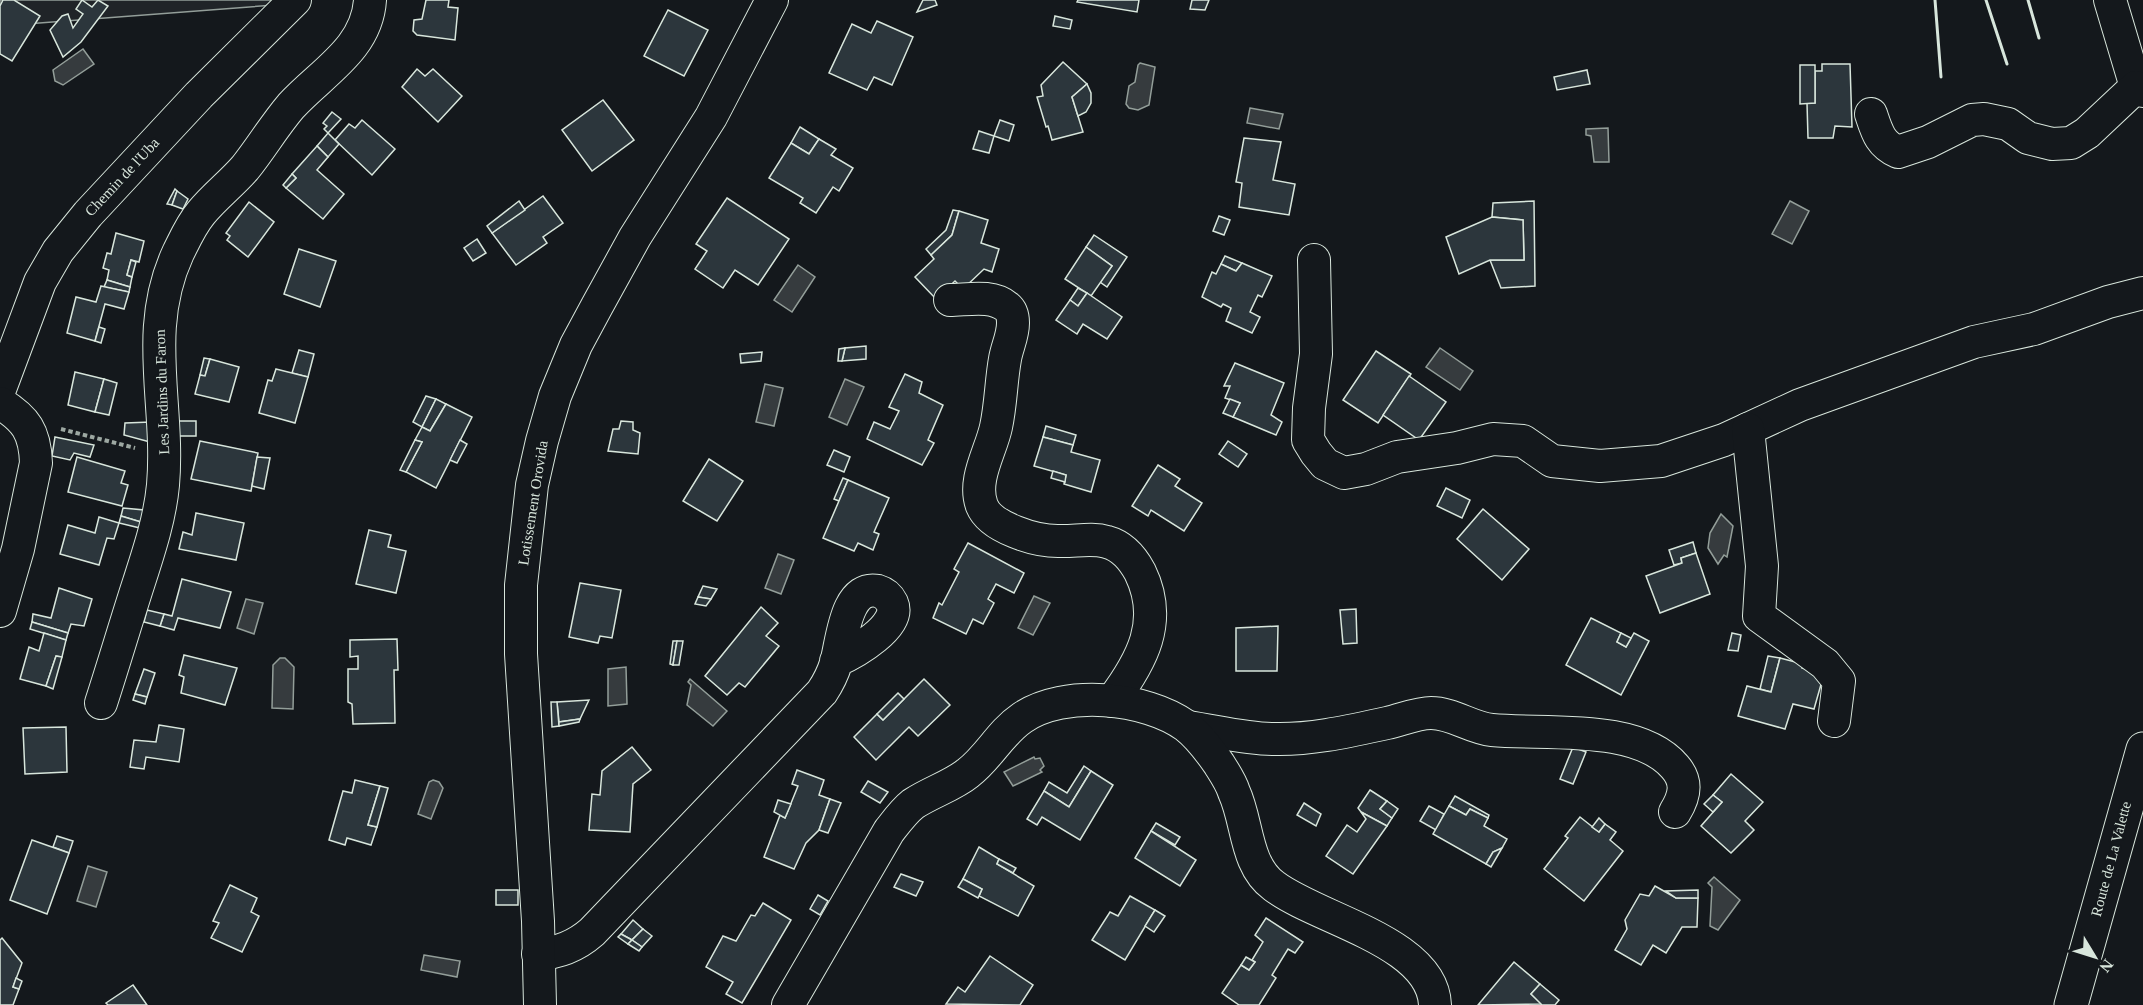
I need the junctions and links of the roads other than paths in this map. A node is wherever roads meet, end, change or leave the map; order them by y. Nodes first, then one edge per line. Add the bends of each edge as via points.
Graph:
1 (295, 0) edge
2 (370, 0) edge
3 (772, 0) edge
4 (2110, 0) edge
5 (2140, 89) edge
6 (1871, 114) dead end
7 (1314, 260) dead end
8 (2143, 293) edge
9 (950, 300) dead end
10 (0, 388) edge
11 (0, 403) edge
12 (1748, 429) junction
13 (0, 611) edge
14 (836, 661) dead end
15 (1112, 701) junction
16 (101, 703) dead end
17 (1834, 722) dead end
18 (1188, 727) junction
19 (2143, 749) edge
20 (1675, 812) dead end
21 (538, 954) junction
22 (540, 1005) edge
23 (788, 1005) edge
24 (1435, 1005) edge
25 (2071, 1005) edge

1 - 10 street, Chemin de l'Uba via 199,95 71,233 40,282
2 - 16 street, Les Jardins du Faron via 366,22 356,42 291,107 242,171 200,214 177,255 163,296 159,330 163,488 154,532
3 - 21 street, Lotissement Orovida via 711,117 635,237 581,335 555,396 542,441 521,585 521,654
4 - 5 street
5 - 6 street via 2071,143 2052,144 2028,138 2008,124 1984,119 1972,120 1898,152 1886,146
7 - 12 street via 1316,354 1308,440 1325,464 1344,473 1397,457 1493,439 1523,441 1552,461 1600,466 1661,461
8 - 12 street via 2034,329 1974,342 1800,405
9 - 15 street via 996,300 1012,313 997,426 980,483 980,497 987,514 1005,527 1053,541 1110,542 1130,557 1144,580 1150,631 1144,649
11 - 13 street via 21,418 36,450 18,549
12 - 17 street via 1762,566 1759,616 1825,664 1839,681
14 - 21 street via 828,682 812,703 592,932 573,946
15 - 18 street via 1171,716
15 - 23 street via 1062,702 1023,717 1002,734 971,771 911,806 889,831
18 - 20 street via 1272,739 1296,738 1343,733 1430,713 1486,729 1630,740 1656,751 1681,773 1685,786
18 - 24 street via 1220,765 1234,792 1263,877 1289,896 1373,936 1414,962 1432,987
19 - 25 main road, Route de La Valette
21 - 22 street, Lotissement Orovida

